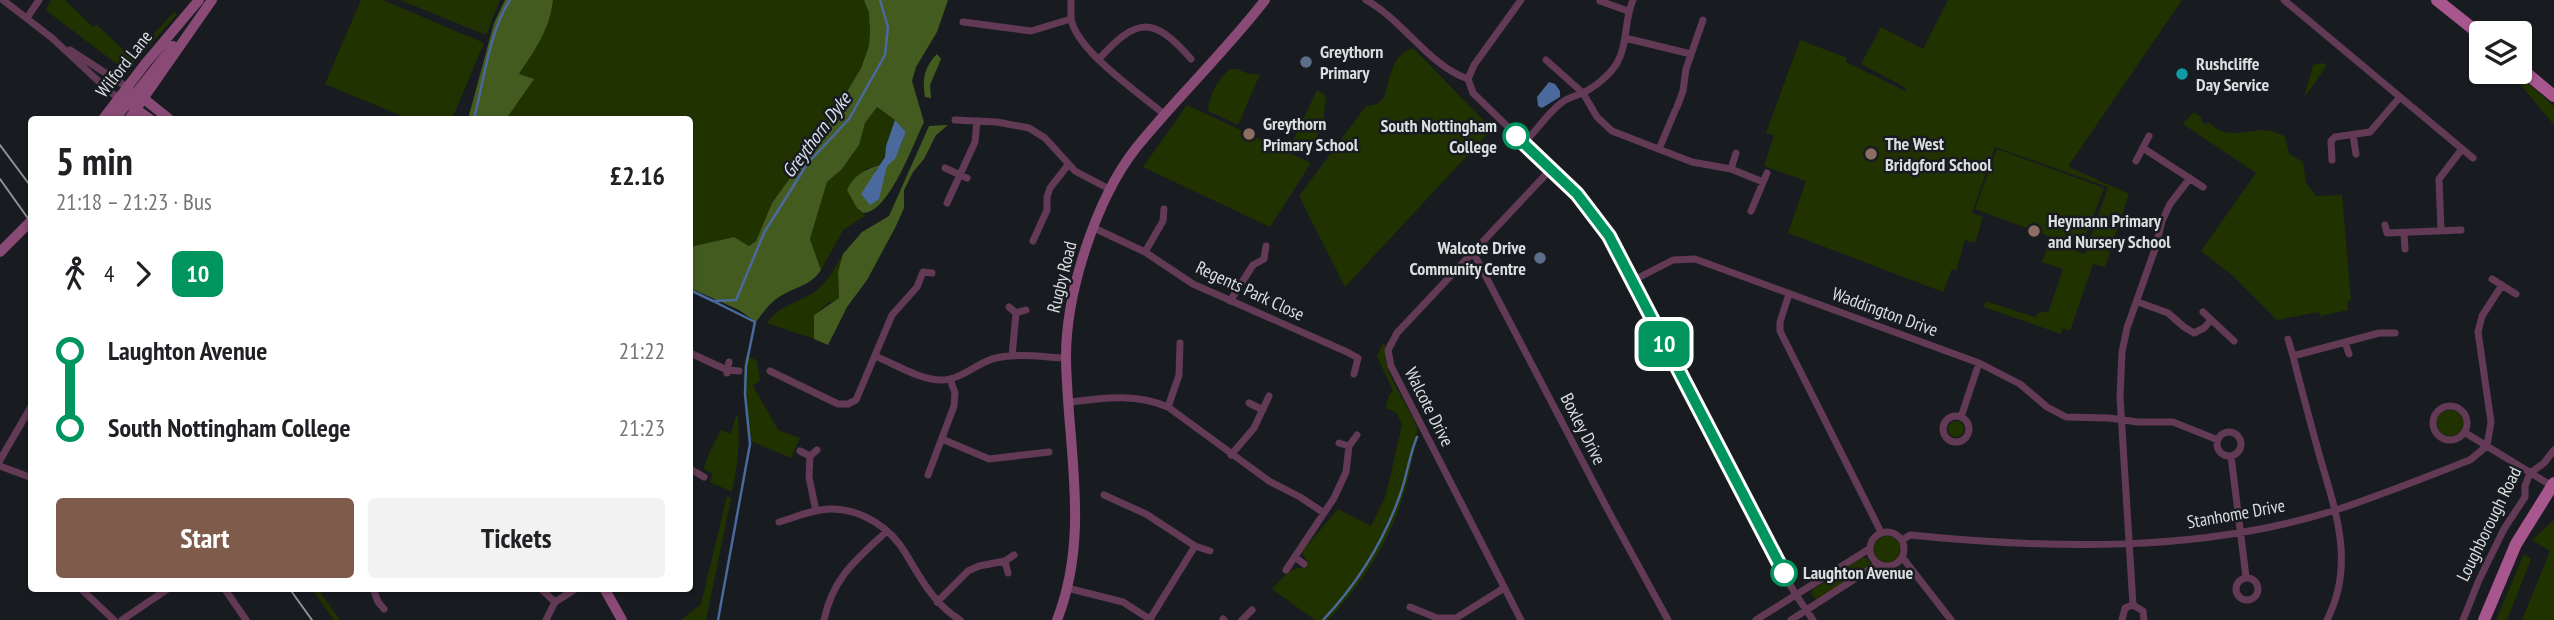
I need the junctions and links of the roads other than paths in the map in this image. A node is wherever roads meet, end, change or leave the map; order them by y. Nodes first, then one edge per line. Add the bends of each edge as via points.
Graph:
1 (3, 0) edge
2 (39, 0) edge
3 (212, 0) edge
4 (1071, 0) edge
5 (1265, 0) edge
6 (1366, 0) edge
7 (1521, 0) edge
8 (1633, 0) edge
9 (2284, 0) edge
10 (2437, 0) edge
11 (1600, 1) edge
12 (202, 5) edge
13 (1628, 11) junction
14 (991, 15) dead end
15 (27, 18) junction
16 (1071, 19) junction
17 (1703, 20) dead end
18 (963, 22) dead end
19 (990, 25) junction
20 (2469, 26) edge
21 (52, 38) junction
22 (1625, 38) junction
23 (1691, 54) junction
24 (1186, 58) dead end
25 (1099, 59) junction
26 (1546, 60) dead end
27 (2532, 78) edge
28 (1468, 79) junction
29 (136, 93) junction
30 (1583, 93) junction
31 (2554, 96) edge
32 (2400, 97) junction
33 (128, 108) edge
34 (1165, 115) junction
35 (110, 116) edge
36 (144, 116) edge
37 (165, 116) edge
38 (955, 120) dead end
39 (977, 121) junction
40 (2353, 135) junction
41 (2149, 136) dead end
42 (1524, 143) junction
43 (2143, 148) junction
44 (1659, 149) junction
45 (2462, 149) junction
46 (1736, 153) dead end
47 (2357, 154) dead end
48 (2473, 158) dead end
49 (2332, 160) dead end
50 (2136, 161) dead end
51 (1068, 165) junction
52 (945, 168) dead end
53 (1551, 169) junction
54 (1731, 169) junction
55 (1767, 173) dead end
56 (963, 176) junction
57 (2190, 178) junction
58 (1763, 182) junction
59 (2203, 187) dead end
60 (1111, 190) junction
61 (947, 203) dead end
62 (1164, 209) dead end
63 (1751, 211) dead end
64 (28, 224) edge
65 (2385, 225) dead end
66 (1094, 228) junction
67 (2461, 230) dead end
68 (2441, 231) junction
69 (2404, 233) junction
70 (1033, 242) dead end
71 (1266, 246) dead end
72 (2405, 249) dead end
73 (0, 252) edge
74 (1145, 252) junction
75 (1473, 252) junction
76 (932, 273) dead end
77 (2492, 279) dead end
78 (1632, 281) junction
79 (2502, 285) junction
80 (1789, 294) junction
81 (2516, 294) dead end
82 (1230, 301) junction
83 (2138, 302) junction
84 (1009, 307) dead end
85 (1026, 310) dead end
86 (2203, 312) dead end
87 (1016, 313) junction
88 (2211, 320) junction
89 (2395, 333) dead end
90 (2288, 340) dead end
91 (2234, 341) dead end
92 (2345, 342) junction
93 (1180, 343) dead end
94 (1363, 351) dead end
95 (693, 354) edge
96 (2349, 354) dead end
97 (875, 356) junction
98 (1012, 356) junction
99 (2293, 356) junction
100 (1066, 358) junction
101 (1358, 358) junction
102 (1979, 363) junction
103 (739, 371) dead end
104 (771, 371) dead end
105 (1354, 374) dead end
106 (950, 379) junction
107 (1269, 396) dead end
108 (1070, 401) junction
109 (1249, 402) dead end
110 (1168, 407) junction
111 (1263, 410) junction
112 (28, 412) edge
113 (1961, 417) dead end
114 (2122, 420) junction
115 (2464, 432) junction
116 (1357, 435) dead end
117 (942, 439) junction
118 (2218, 440) junction
119 (1339, 443) dead end
120 (1349, 446) junction
121 (2487, 446) junction
122 (817, 450) dead end
123 (2554, 450) edge
124 (800, 451) dead end
125 (1049, 452) dead end
126 (1038, 453) junction
127 (1231, 455) junction
128 (810, 456) junction
129 (2231, 456) junction
130 (0, 460) edge
131 (1039, 462) dead end
132 (0, 466) edge
133 (693, 471) edge
134 (2530, 473) junction
135 (928, 475) dead end
136 (28, 476) edge
137 (704, 477) dead end
138 (2553, 484) edge
139 (1104, 495) dead end
140 (2335, 510) junction
141 (816, 511) junction
142 (1324, 513) junction
143 (779, 522) dead end
144 (887, 531) junction
145 (2240, 531) junction
146 (1881, 532) junction
147 (1902, 540) junction
148 (2131, 543) junction
149 (1195, 546) junction
150 (1869, 549) junction
151 (1210, 551) dead end
152 (1014, 555) dead end
153 (1295, 557) junction
154 (1902, 557) junction
155 (1006, 561) junction
156 (1304, 564) dead end
157 (1878, 564) junction
158 (1286, 570) dead end
159 (1008, 573) dead end
160 (2246, 577) dead end
161 (1067, 588) junction
162 (1504, 588) junction
163 (84, 592) edge
164 (163, 592) edge
165 (227, 592) edge
166 (374, 592) edge
167 (544, 592) edge
168 (571, 592) edge
169 (606, 592) edge
170 (1796, 595) junction
171 (937, 601) junction
172 (555, 602) junction
173 (2133, 605) junction
174 (1410, 607) dead end
175 (384, 609) dead end
176 (1252, 610) dead end
177 (1806, 610) junction
178 (1151, 619) edge
179 (1453, 619) edge
180 (114, 620) edge
181 (122, 620) edge
182 (246, 620) edge
183 (546, 620) edge
184 (622, 620) edge
185 (824, 620) edge
186 (960, 620) edge
187 (1057, 620) edge
188 (1242, 620) edge
189 (1521, 620) edge
190 (1668, 620) edge
191 (1756, 620) edge
192 (1791, 620) edge
193 (1813, 620) edge
194 (1951, 620) edge
195 (2122, 620) edge
196 (2144, 620) edge
197 (2327, 620) edge
198 (2463, 620) edge
199 (2484, 620) edge

1 - 15 street
2 - 15 street
3 - 12 street, Wilford Lane
4 - 16 street
5 - 34 street, Rugby Road
6 - 28 street via 1450,71
7 - 28 street
8 - 13 street
9 - 32 street
10 - 20 main road
11 - 13 street
12 - 29 street, Wilford Lane
12 - 29 street, Wilford Lane
13 - 22 street
14 - 19 street
15 - 21 street
16 - 19 street via 1031,31
16 - 25 street via 1079,39
17 - 23 street
18 - 19 street
21 - 29 street
21 - 33 street
22 - 23 street
22 - 30 street via 1618,61
23 - 44 street
24 - 25 street via 1173,38 1153,28 1140,28 1120,36
25 - 34 street
26 - 30 street
27 - 31 main road
28 - 42 street via 1473,93
29 - 33 street, Wilford Lane
29 - 33 street
29 - 37 street
30 - 42 street via 1560,104
30 - 44 street via 1612,131
32 - 40 street via 2370,132
32 - 45 street
33 - 35 street, Wilford Lane
33 - 36 street
34 - 60 street, Rugby Road via 1135,150
38 - 39 street
39 - 51 street via 1016,124 1038,132
39 - 56 street
40 - 47 street
40 - 49 street via 2331,141
41 - 43 street
42 - 53 street
43 - 50 street
43 - 57 street
44 - 54 street via 1692,162
45 - 48 street
45 - 68 street via 2439,179
46 - 54 street
51 - 60 street
51 - 70 street via 1050,188 1047,210
52 - 56 street
53 - 75 street, Walcote Drive
53 - 78 street via 1609,236
54 - 58 street
55 - 58 street
56 - 61 street
57 - 59 street
57 - 83 street via 2162,221
58 - 63 street
60 - 66 street, Rugby Road
62 - 74 street via 1163,221
64 - 73 street
65 - 69 street via 2386,233
66 - 74 street, Regents Park Close
66 - 100 street, Rugby Road via 1075,284
67 - 68 street
68 - 69 street
69 - 72 street
71 - 82 street via 1264,259 1253,265
74 - 82 street, Regents Park Close via 1193,284
75 - 162 street, Walcote Drive via 1397,333 1388,356
75 - 190 street, Boxley Drive
76 - 97 street via 923,272 918,287 892,315
77 - 79 street
78 - 80 street, Waddington Drive via 1685,258
78 - 170 street
79 - 81 street
79 - 121 street via 2482,316 2478,332 2491,422
80 - 102 street, Waddington Drive
80 - 146 street via 1780,331
82 - 101 street, Regents Park Close
83 - 88 street via 2168,313 2194,333
83 - 114 street via 2127,328 2120,373
84 - 87 street
85 - 87 street
86 - 88 street
87 - 98 street
88 - 91 street
89 - 92 street
90 - 99 street
92 - 96 street
92 - 99 street
93 - 110 street via 1179,375
94 - 101 street
95 - 103 street
97 - 104 street via 856,400 848,404 838,404
97 - 106 street via 930,379
98 - 100 street
98 - 106 street via 993,358
99 - 140 street
100 - 108 street, Rugby Road
101 - 105 street
102 - 113 street
102 - 114 street, Waddington Drive via 2020,384 2057,413
106 - 117 street via 956,399
107 - 111 street
108 - 110 street via 1130,396
108 - 161 street, Rugby Road via 1076,530
109 - 111 street
110 - 127 street
111 - 127 street
112 - 130 street
114 - 118 street, Waddington Drive via 2174,422
114 - 148 street
115 - 115 street via 2467,422 2458,408 2447,406 2437,411 2432,422 2439,437 2449,440
115 - 121 street
116 - 120 street
117 - 126 street via 989,459
117 - 135 street
118 - 129 street via 2221,453
118 - 129 street via 2227,432 2238,436 2240,448
119 - 120 street
120 - 142 street via 1346,472
121 - 134 street
121 - 140 street, Stanhome Drive via 2470,460
122 - 128 street
123 - 134 street, Loughborough Road
124 - 128 street
125 - 126 street
126 - 131 street
127 - 142 street
128 - 141 street
129 - 145 street
132 - 136 street
133 - 137 street
134 - 138 street
134 - 198 street, Loughborough Road via 2525,497 2504,529
138 - 199 main road, Loughborough Road via 2516,544
139 - 149 street via 1146,514
140 - 145 street, Stanhome Drive
140 - 197 street via 2341,567
141 - 143 street
141 - 144 street via 860,514
142 - 153 street
144 - 171 street
144 - 185 street via 843,573 830,595
145 - 148 street, Stanhome Drive
145 - 160 street
146 - 147 street via 1893,532
146 - 150 street
147 - 148 street, Stanhome Drive via 1910,536 2000,544
147 - 154 street
148 - 173 street
149 - 151 street
149 - 178 street
150 - 157 street
150 - 170 street
152 - 155 street
153 - 156 street
153 - 158 street
154 - 157 street via 1894,565
154 - 194 street
155 - 159 street
155 - 171 street via 968,571
157 - 177 street
161 - 178 street via 1123,602
161 - 187 street, Rugby Road
162 - 179 street
162 - 189 street, Walcote Drive
163 - 180 street
164 - 181 street
165 - 182 street
166 - 175 street
167 - 172 street
168 - 172 street
169 - 184 street
170 - 177 street
170 - 191 street
171 - 186 street
172 - 183 street
173 - 195 street via 2125,608
173 - 196 street via 2143,611
174 - 179 street
176 - 188 street
177 - 192 street
177 - 193 street

